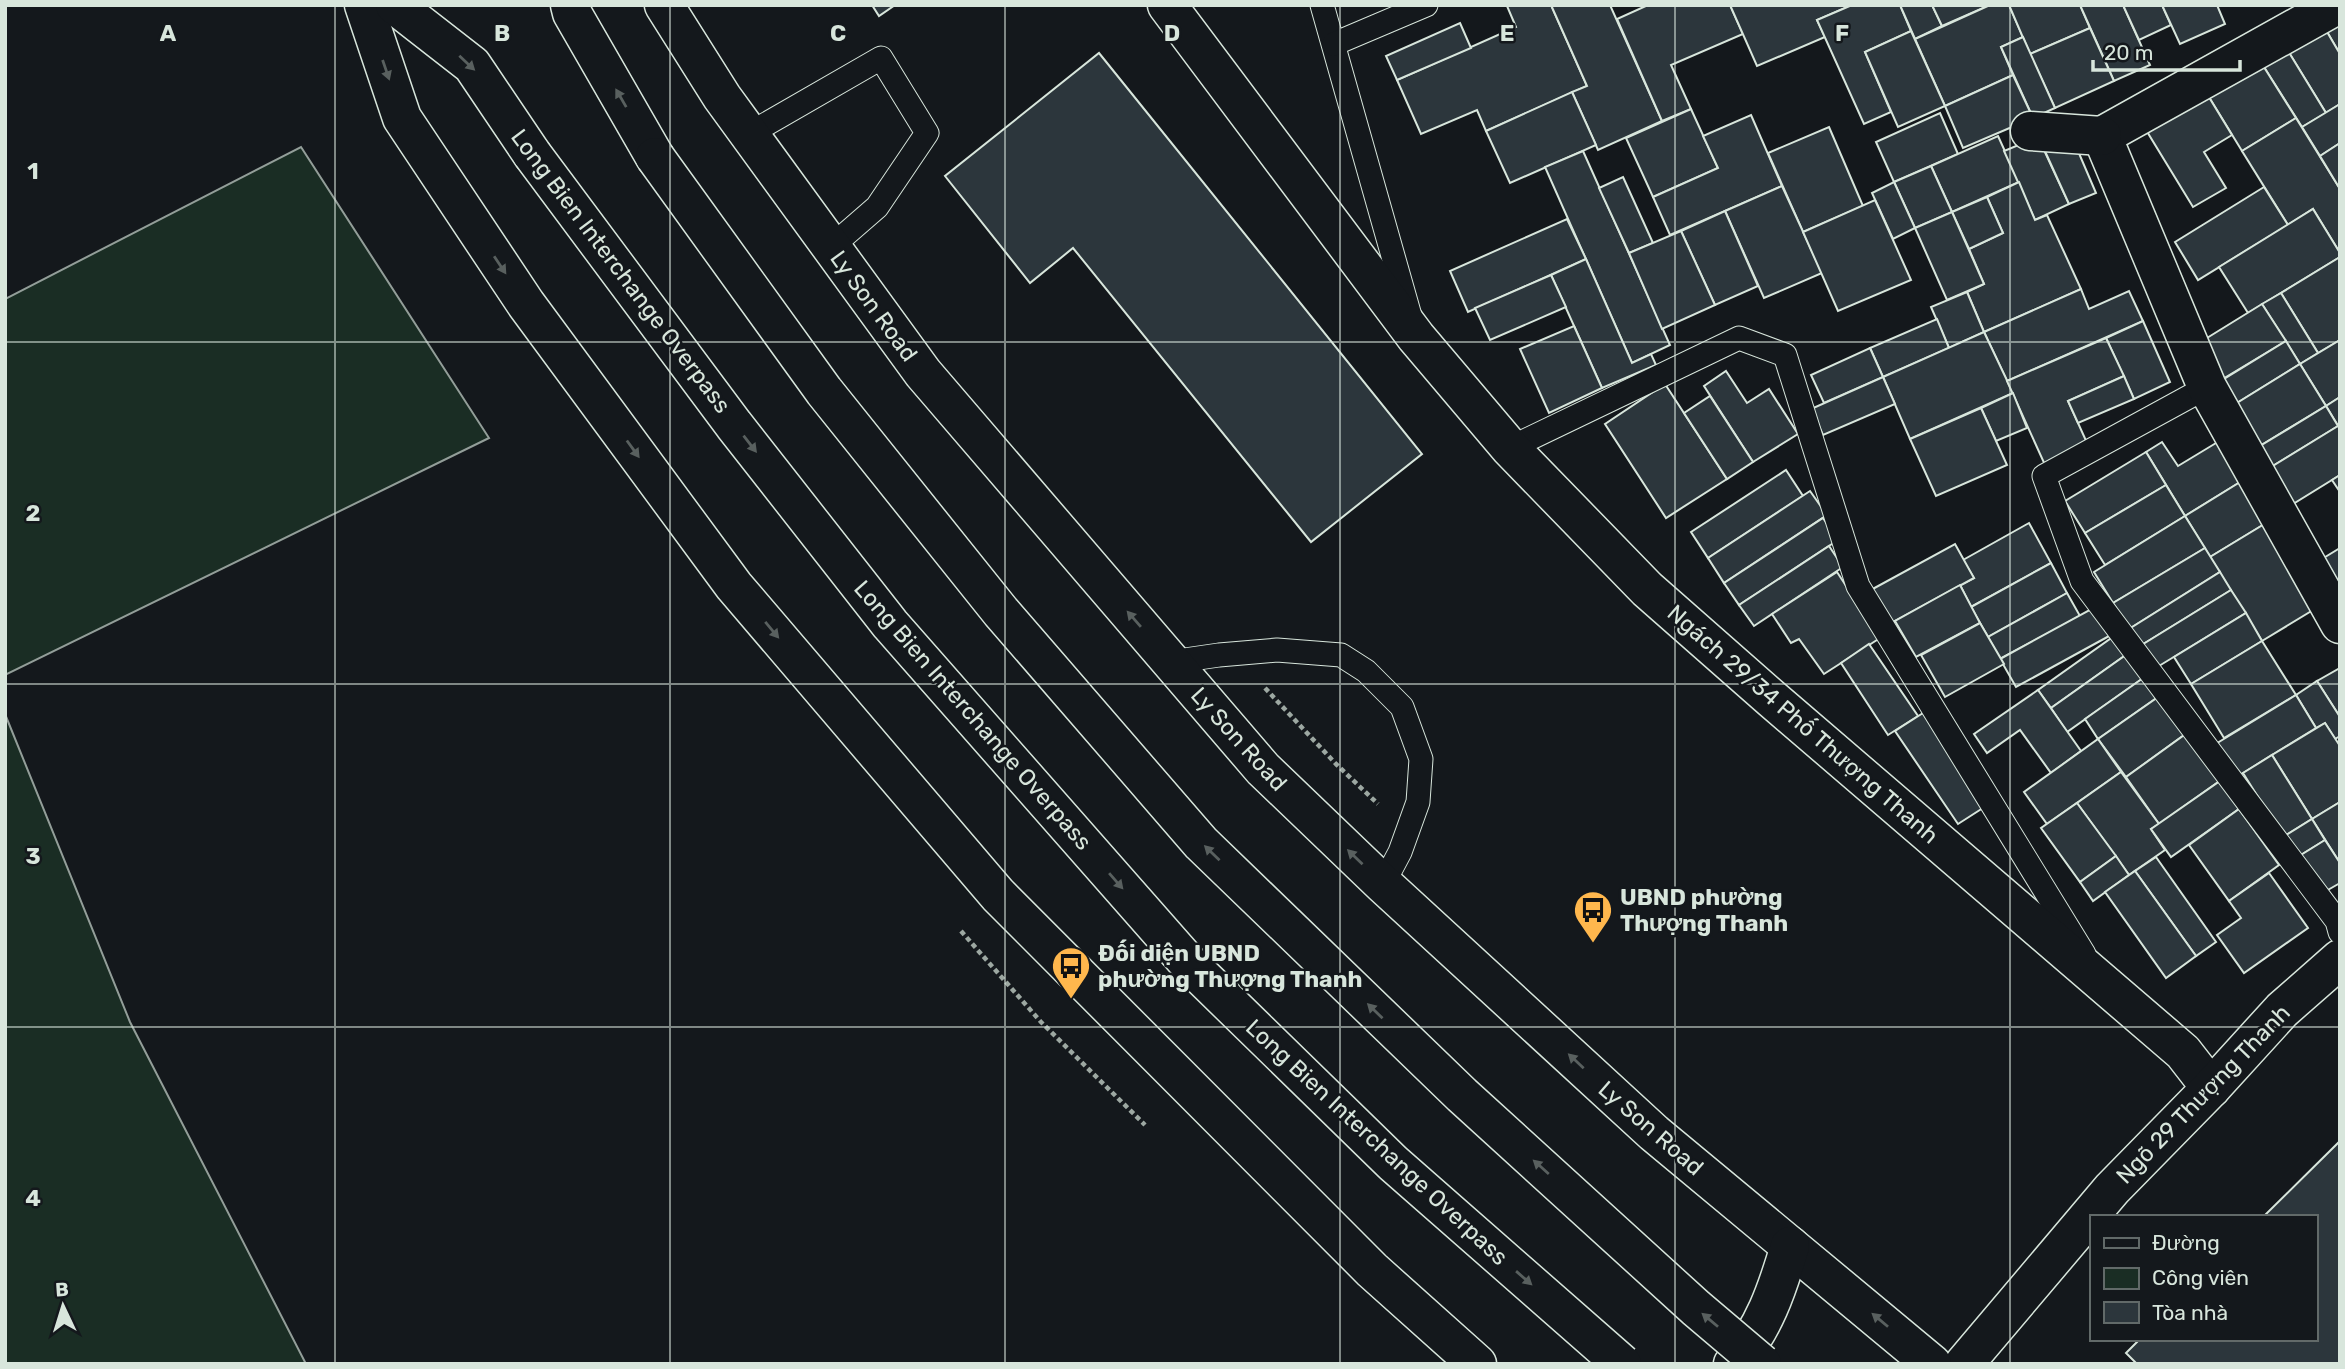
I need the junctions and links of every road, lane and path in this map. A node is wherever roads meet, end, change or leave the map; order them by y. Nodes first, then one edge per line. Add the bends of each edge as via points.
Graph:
1 (364, 5) edge
2 (395, 5) edge
3 (570, 5) edge
4 (664, 5) edge
5 (1167, 5) edge
6 (1322, 5) edge
7 (1426, 5) edge
8 (2337, 5) edge
9 (1334, 44) junction
10 (2030, 131) dead end
11 (750, 134) junction
12 (2102, 136) junction
13 (831, 247) junction
14 (1416, 337) junction
15 (2207, 387) junction
16 (1510, 448) junction
17 (2340, 624) edge
18 (1171, 662) junction
19 (1257, 678) dead end
20 (1381, 807) dead end
21 (1383, 884) junction
22 (961, 931) dead end
23 (2340, 932) edge
24 (2340, 959) edge
25 (2099, 979) junction
26 (2211, 1088) junction
27 (1145, 1125) dead end
28 (2090, 1215) edge
29 (2090, 1215) edge
30 (1790, 1246) junction
31 (1477, 1364) edge
32 (1622, 1364) edge
33 (1733, 1364) edge
34 (1762, 1364) edge
35 (1932, 1364) edge
36 (1964, 1364) edge

1 -> 31 main road via 402,118 526,304 734,586 998,895 1372,1270
2 -> 32 main road, Long Bien Interchange Overpass, bridge via 472,65 532,155 890,624 1190,965 1393,1163
34 -> 3 main road, bridge via 1462,1096 1201,843 1001,612 832,401 655,157
4 - 11 main road, Ly Son Road
5 - 14 main road, Ngách 29/34 Phố Thượng Thanh
6 - 9 lane, Ngách 29/34 Phố Thượng Thanh
7 - 9 lane
8 - 12 main road
9 - 14 lane, Ngách 29/34 Phố Thượng Thanh
10 - 12 main road
11 - 13 main road, Ly Son Road
11 - 13 lane via 881,58 927,133 877,207
12 - 15 main road
18 -> 13 main road, Ly Son Road via 923,373
14 - 16 main road, Ngách 29/34 Phố Thượng Thanh
15 - 17 main road
15 - 23 lane via 2044,476 2082,581 2337,921
16 - 25 main road, Ngách 29/34 Phố Thượng Thanh via 1647,589
16 - 25 lane via 1739,338 1785,355 1858,586
21 -> 18 main road, Ly Son Road via 1263,769
18 - 21 lane via 1277,650 1341,655 1366,671 1402,707 1421,759 1418,802
19 - 20 path
30 -> 21 main road, Ly Son Road via 1654,1133
22 - 27 path via 1041,1023
24 - 26 main road, Ngõ 29 Thượng Thanh via 2282,1010
25 - 26 main road, Ngách 29/34 Phố Thượng Thanh via 2183,1052
26 - 28 main road, Ngõ 29 Thượng Thanh
29 - 36 main road, Ngõ 29 Thượng Thanh
30 - 33 main road via 1762,1324
35 -> 30 main road, Ly Son Road

